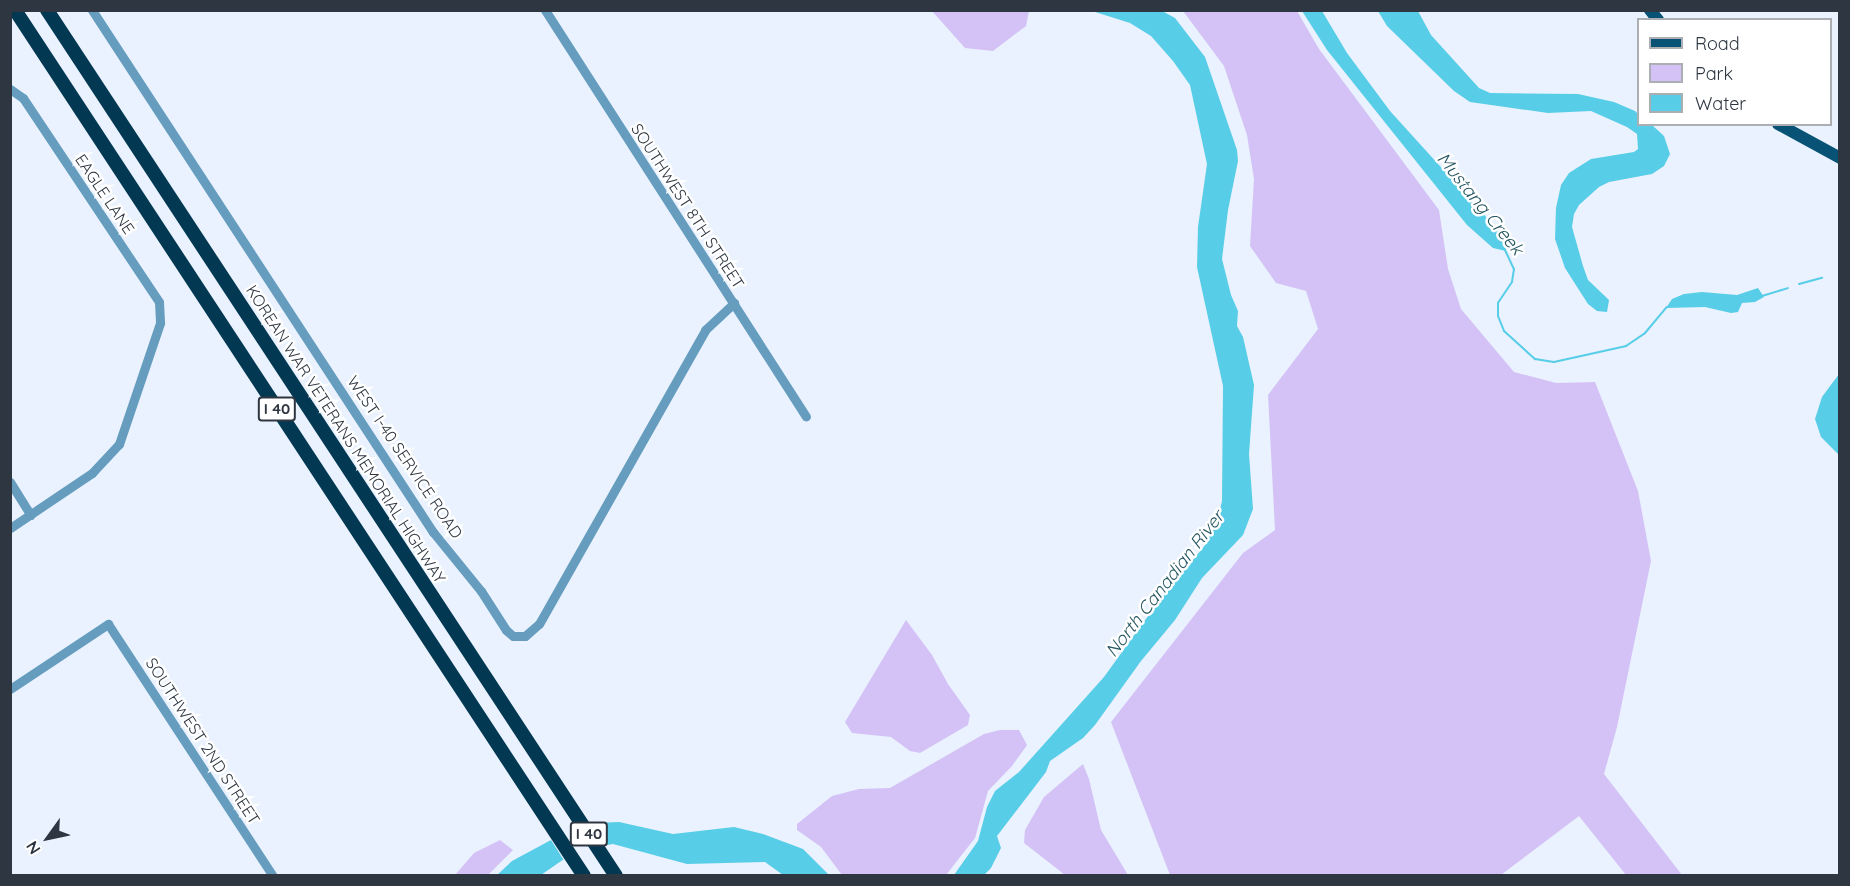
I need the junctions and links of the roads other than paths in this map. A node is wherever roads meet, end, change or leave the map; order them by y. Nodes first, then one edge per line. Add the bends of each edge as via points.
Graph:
1 (15, 10) edge
2 (47, 10) edge
3 (92, 10) edge
4 (545, 10) edge
5 (10, 89) edge
6 (1783, 126) edge
7 (1839, 158) edge
8 (735, 303) junction
9 (806, 417) dead end
10 (10, 482) edge
11 (31, 515) junction
12 (10, 528) edge
13 (10, 689) edge
14 (273, 876) edge
15 (584, 876) edge
16 (616, 876) edge

1 - 15 highway, I 40
2 - 16 highway, KOREAN WAR VETERANS MEMORIAL HIGHWAY / I 40
3 - 8 street, WEST I-40 SERVICE ROAD via 433,532 513,636 525,636 538,624 705,330
4 - 8 street, SOUTHWEST 8TH STREET
5 - 11 street, EAGLE LANE via 23,98 159,302 160,323 119,444 92,473
6 - 7 main road
8 - 9 street, SOUTHWEST 8TH STREET
10 - 11 street
11 - 12 street
13 - 14 street, SOUTHWEST 2ND STREET via 108,624

